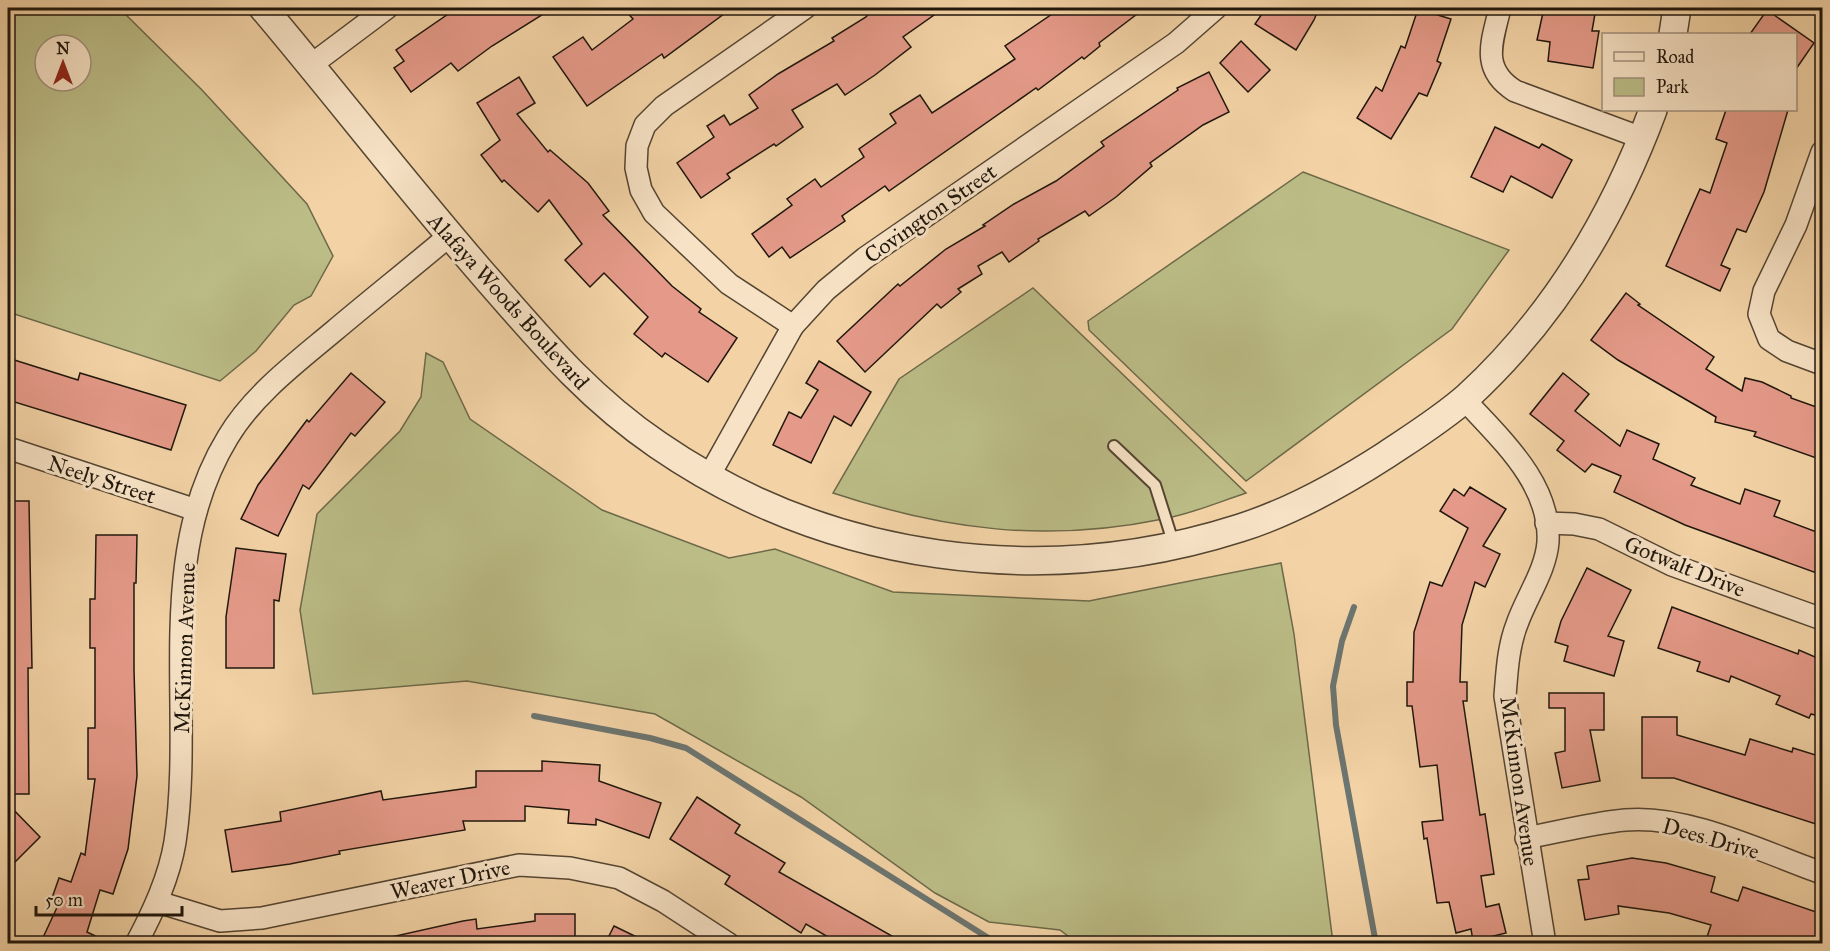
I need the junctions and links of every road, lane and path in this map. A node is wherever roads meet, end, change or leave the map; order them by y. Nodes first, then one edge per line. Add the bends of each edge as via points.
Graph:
1 (263, 8) edge
2 (387, 8) edge
3 (805, 8) edge
4 (1216, 8) edge
5 (1500, 8) edge
6 (1677, 8) edge
7 (1673, 33) edge
8 (311, 65) junction
9 (1653, 111) edge
10 (1642, 138) junction
11 (1822, 152) edge
12 (449, 236) junction
13 (793, 326) junction
14 (1822, 364) edge
15 (1464, 399) junction
16 (1114, 446) dead end
17 (8, 448) edge
18 (708, 478) junction
19 (196, 510) junction
20 (1546, 523) junction
21 (1174, 545) junction
22 (1822, 619) edge
23 (1526, 838) junction
24 (1822, 873) edge
25 (158, 902) junction
26 (136, 944) edge
27 (729, 944) edge
28 (1545, 944) edge

1 - 8 street, Alafaya Woods Boulevard
2 - 8 street
3 - 13 street via 663,106 645,124 636,146 641,190 654,213 729,284
4 - 13 street, Covington Street via 1176,43 865,258 826,290
5 - 10 street via 1491,62 1501,82 1515,91
6 - 7 street
8 - 12 street, Alafaya Woods Boulevard
9 - 10 street, Alafaya Woods Boulevard
10 - 15 street, Alafaya Woods Boulevard via 1616,199 1565,284 1506,357
11 - 14 street via 1796,225 1764,291 1759,314 1769,339 1787,351
12 - 18 street, Alafaya Woods Boulevard via 569,374 629,424
12 - 19 street, McKinnon Avenue via 293,365 255,404 228,436
13 - 18 street, Covington Street
15 - 20 street, McKinnon Avenue via 1523,465 1536,488
15 - 21 street, Alafaya Woods Boulevard via 1363,470 1309,499 1242,528
16 - 21 lane via 1155,485
17 - 19 street, Neely Street
18 - 21 street, Alafaya Woods Boulevard via 771,510 837,533 920,553 996,561 1075,561
19 - 25 street, McKinnon Avenue via 184,564 181,786 175,845
20 - 22 street, Gotwalt Drive via 1599,529 1672,565
20 - 23 street, McKinnon Avenue via 1548,543 1516,625 1505,696
23 - 24 street, Dees Drive via 1627,820 1662,822 1705,831
23 - 28 street, McKinnon Avenue
25 - 26 street, McKinnon Avenue
25 - 27 street, Weaver Drive via 220,921 262,918 519,865 570,867 619,878

